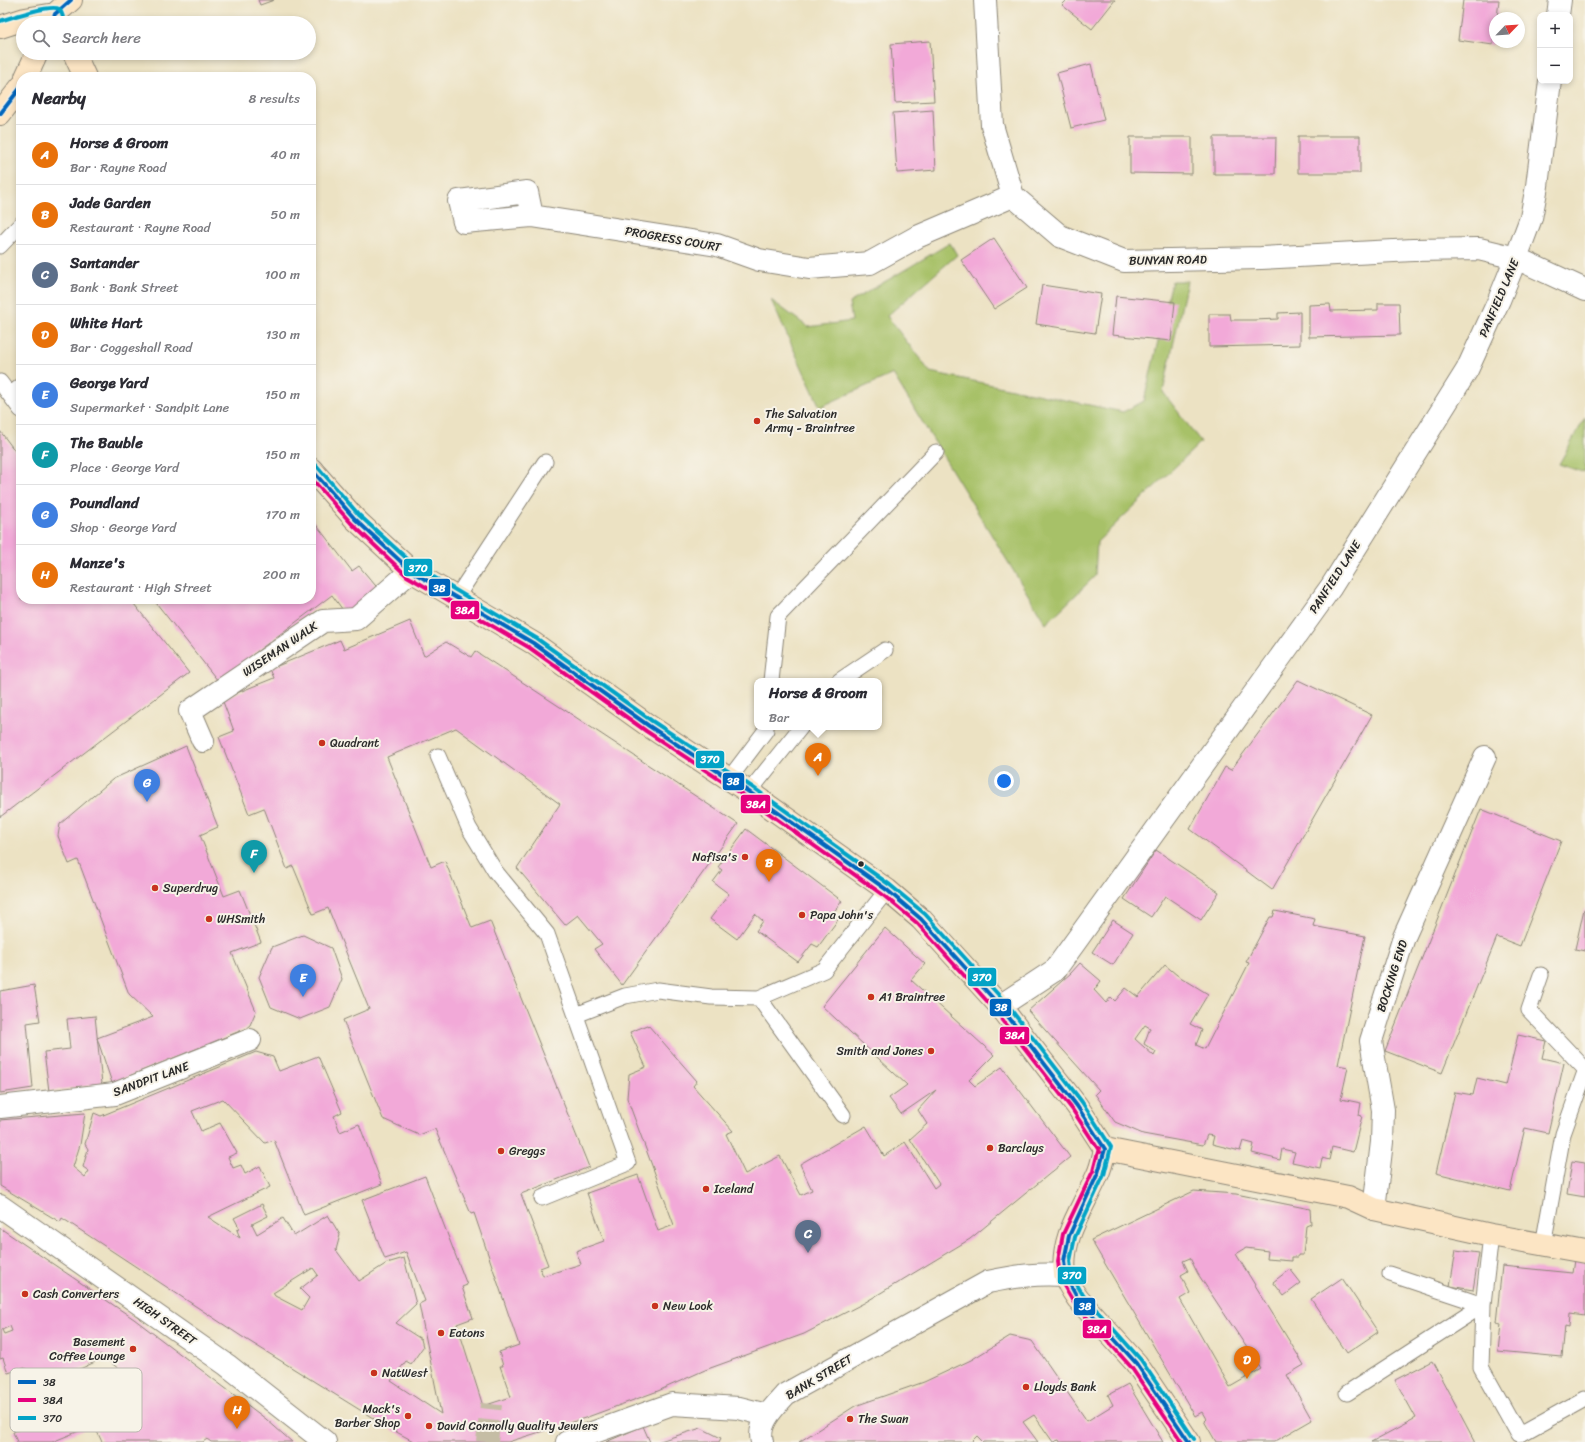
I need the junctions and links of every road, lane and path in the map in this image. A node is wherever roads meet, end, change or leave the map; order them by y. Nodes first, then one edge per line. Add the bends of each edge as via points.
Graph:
1 (71, 0) edge
2 (985, 0) edge
3 (1560, 0) edge
4 (1558, 12) edge
5 (53, 15) edge
6 (16, 22) edge
7 (0, 27) edge
8 (34, 60) edge
9 (77, 60) edge
10 (28, 72) edge
11 (83, 72) edge
12 (1550, 84) edge
13 (16, 93) edge
14 (0, 114) edge
15 (1013, 196) junction
16 (532, 216) dead end
17 (16, 229) edge
18 (0, 246) edge
19 (1516, 258) junction
20 (1585, 290) edge
21 (0, 382) edge
22 (16, 391) edge
23 (936, 452) dead end
24 (545, 462) dead end
25 (316, 475) edge
26 (411, 571) junction
27 (456, 598) junction
28 (885, 650) dead end
29 (771, 678) edge
30 (843, 678) edge
31 (766, 730) edge
32 (799, 730) edge
33 (203, 741) dead end
34 (438, 756) dead end
35 (1485, 757) dead end
36 (729, 779) junction
37 (748, 792) junction
38 (887, 890) junction
39 (1541, 975) dead end
40 (759, 998) junction
41 (1000, 1006) junction
42 (576, 1015) junction
43 (250, 1040) dead end
44 (1585, 1071) edge
45 (0, 1107) edge
46 (843, 1115) dead end
47 (1105, 1149) junction
48 (542, 1198) dead end
49 (0, 1206) edge
50 (1374, 1209) junction
51 (1491, 1235) junction
52 (1543, 1245) junction
53 (1585, 1252) edge
54 (1390, 1274) dead end
55 (1065, 1275) junction
56 (1483, 1305) junction
57 (1347, 1393) dead end
58 (1584, 1399) dead end
59 (767, 1415) junction
60 (325, 1442) edge
61 (567, 1442) edge
62 (762, 1442) edge
63 (1189, 1442) edge

1 - 5 main road
2 - 15 street via 992,126
3 - 4 street
6 - 7 main road
8 - 10 main road
9 - 11 main road
12 - 19 street, PANFIELD LANE via 1531,218
13 - 14 main road
15 - 16 street, PROGRESS COURT via 918,237 870,263 809,268 759,260 717,245
15 - 19 street, BUNYAN ROAD via 1060,236 1124,261 1479,249
17 - 18 lane
19 - 20 street, BUNYAN ROAD
19 - 41 street, PANFIELD LANE via 1467,370 1331,587 1055,970
21 - 22 lane
23 - 29 lane via 778,616
24 - 27 lane
25 - 26 main road via 355,519
26 - 27 main road
26 - 33 street, WISEMAN WALK via 356,619 323,621 190,711
27 - 36 main road via 533,643 649,726
28 - 30 lane
31 - 36 lane
32 - 37 lane
34 - 42 lane via 469,828 495,871 547,934
35 - 50 street, BOCKING END via 1404,937 1371,1041 1383,1110
36 - 37 main road
37 - 38 main road
38 - 40 lane via 824,970
38 - 41 main road via 921,919
39 - 44 lane via 1529,1010
40 - 42 lane via 712,997 658,990 625,996
40 - 46 lane
41 - 47 main road via 1077,1106
42 - 48 lane via 628,1163
43 - 45 street, SANDPIT LANE via 116,1094
44 - 52 lane via 1563,1134
47 - 50 main road via 1348,1196
47 - 55 main road via 1098,1174 1068,1236 1065,1248
49 - 60 street, HIGH STREET via 227,1365
50 - 51 main road
51 - 52 main road
51 - 56 lane
52 - 53 main road
54 - 56 lane
55 - 59 street, BANK STREET via 1018,1275 988,1282 786,1394
55 - 63 main road via 1078,1299 1136,1363
56 - 57 lane
56 - 58 lane via 1481,1367 1519,1435
59 - 61 street via 739,1408 672,1404
59 - 62 street via 760,1435

